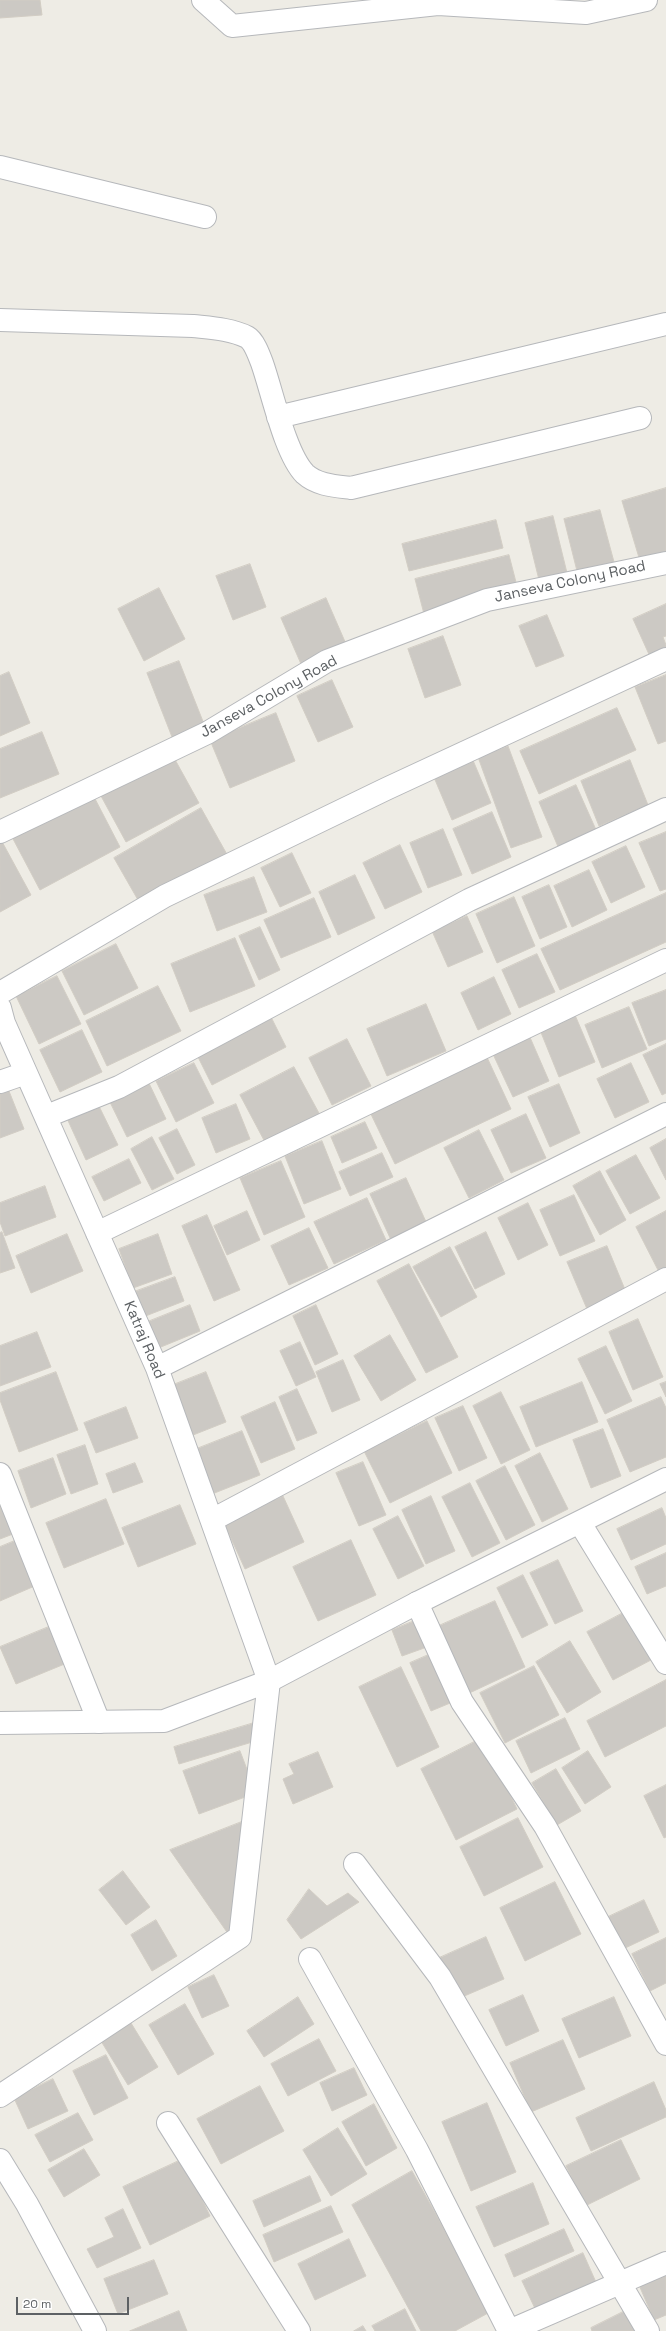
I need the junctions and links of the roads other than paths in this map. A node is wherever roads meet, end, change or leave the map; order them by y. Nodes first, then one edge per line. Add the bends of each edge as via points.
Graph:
1 (203, 0) edge
2 (646, 0) edge
3 (556, 6) edge
4 (0, 167) edge
5 (205, 217) dead end
6 (0, 320) edge
7 (666, 324) edge
8 (278, 417) junction
9 (640, 418) dead end
10 (666, 562) edge
11 (666, 659) edge
12 (666, 809) edge
13 (0, 832) edge
14 (666, 960) edge
15 (0, 993) edge
16 (0, 1008) edge
17 (26, 1073) junction
18 (0, 1082) edge
19 (666, 1114) edge
20 (46, 1116) junction
21 (97, 1234) junction
22 (666, 1279) edge
23 (157, 1368) junction
24 (0, 1474) edge
25 (666, 1479) edge
26 (212, 1520) junction
27 (580, 1523) junction
28 (417, 1603) junction
29 (666, 1663) edge
30 (269, 1681) junction
31 (99, 1722) junction
32 (0, 1723) edge
33 (355, 1864) dead end
34 (310, 1960) dead end
35 (666, 2044) edge
36 (0, 2096) edge
37 (168, 2124) dead end
38 (0, 2161) edge
39 (666, 2263) edge
40 (620, 2284) junction
41 (90, 2329) edge
42 (299, 2331) edge
43 (509, 2331) edge
44 (648, 2331) edge

1 - 3 street via 232,26 438,4
2 - 3 street via 586,13
4 - 5 street
6 - 8 street via 193,326 222,329 248,338 258,353
7 - 8 street
8 - 9 street via 292,453 305,473 325,485 351,488
10 - 13 street, Janseva Colony Road via 487,600 328,661 207,733
11 - 15 street via 165,896
12 - 20 street via 469,900 119,1087
14 - 21 street
16 - 17 street, Katraj Road
17 - 18 street
17 - 20 street, Katraj Road
19 - 23 street
20 - 21 street, Katraj Road
21 - 23 street, Katraj Road
22 - 26 street
23 - 26 street, Katraj Road
24 - 31 street
25 - 27 street
26 - 30 street, Katraj Road
27 - 28 street
27 - 29 street
28 - 30 street
28 - 35 street via 462,1702 545,1826
30 - 31 street via 164,1722
30 - 36 street via 240,1937
31 - 32 street
33 - 40 street via 440,1977
34 - 43 street via 417,2150
37 - 42 street
38 - 41 street via 27,2204
39 - 40 street
40 - 43 street
40 - 44 street

